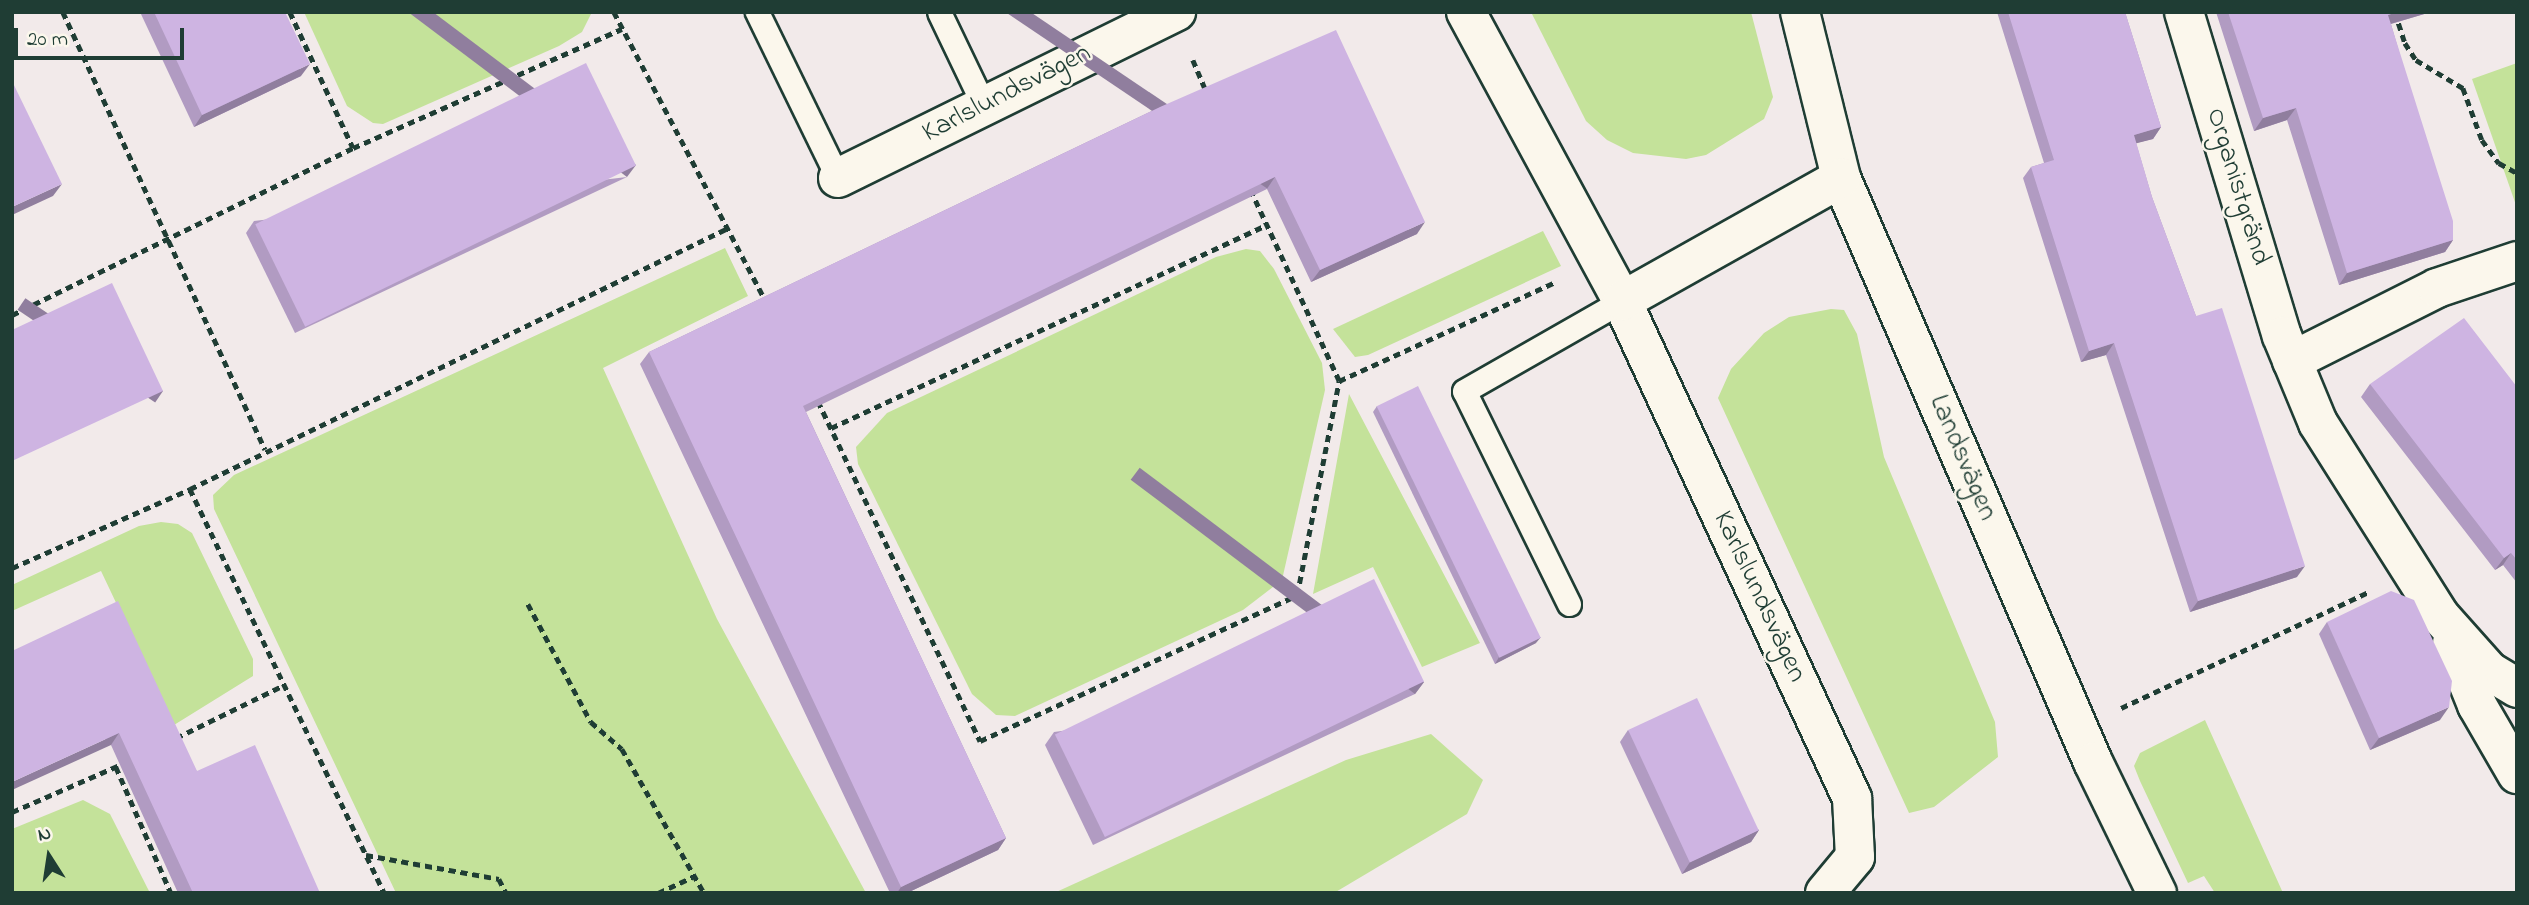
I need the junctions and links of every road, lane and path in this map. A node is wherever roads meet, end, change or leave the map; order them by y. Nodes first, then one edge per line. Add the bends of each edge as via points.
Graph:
1 (63, 12) edge
2 (290, 12) edge
3 (614, 12) edge
4 (757, 12) edge
5 (939, 12) edge
6 (1466, 12) edge
7 (1800, 12) edge
8 (2184, 12) edge
9 (2395, 12) edge
10 (1174, 13) edge
11 (622, 29) junction
12 (1210, 99) edge
13 (984, 106) junction
14 (353, 148) junction
15 (2517, 173) edge
16 (838, 178) joint
17 (1841, 178) junction
18 (1250, 187) edge
19 (1266, 225) junction
20 (728, 228) junction
21 (169, 239) junction
22 (1601, 261) junction
23 (2517, 261) edge
24 (1622, 300) junction
25 (771, 310) edge
26 (12, 315) edge
27 (2292, 361) junction
28 (1339, 381) junction
29 (813, 393) edge
30 (831, 428) junction
31 (265, 450) junction
32 (190, 489) junction
33 (12, 568) edge
34 (528, 604) dead end
35 (1569, 604) dead end
36 (2319, 616) dead end
37 (2440, 616) junction
38 (2174, 683) dead end
39 (282, 686) junction
40 (2517, 688) edge
41 (162, 744) edge
42 (127, 761) edge
43 (116, 767) junction
44 (2517, 774) edge
45 (12, 812) edge
46 (365, 855) junction
47 (693, 877) junction
48 (171, 893) edge
49 (384, 893) edge
50 (506, 893) edge
51 (658, 893) edge
52 (704, 893) edge
53 (1825, 893) edge
54 (2157, 893) edge

1 - 21 path
2 - 14 path
3 - 11 path
4 - 16 lane
5 - 13 lane
6 - 22 street, Karlslundsvägen
7 - 17 street, Landsvägen
8 - 27 street, Organistgränd
9 - 15 path via 2416,60 2463,88 2482,140 2499,163
10 - 12 path
10 - 13 street, Karlslundsvägen
11 - 14 path
11 - 20 path
13 - 16 street, Karlslundsvägen
14 - 21 path
17 - 24 street
17 - 54 street, Landsvägen via 2096,769
18 - 19 path
19 - 28 path
19 - 30 path
20 - 25 path
20 - 31 path
21 - 26 path
21 - 31 path
22 - 24 street, Karlslundsvägen
22 - 28 path
23 - 27 street via 2437,288
24 - 35 lane via 1464,391
24 - 53 street, Karlslundsvägen via 1852,798 1855,858
27 - 37 street, Organistgränd via 2318,423
28 - 30 path via 1297,595 980,741
29 - 30 path
31 - 32 path
32 - 33 path
32 - 39 path
34 - 47 path via 590,722 622,749
36 - 38 path
37 - 40 street, Organistgränd via 2489,671
37 - 44 street, Organistgränd via 2477,705
39 - 41 path
39 - 46 path
42 - 43 path
43 - 45 path
43 - 48 path
46 - 49 path
46 - 50 path via 499,879
47 - 51 path
47 - 52 path

